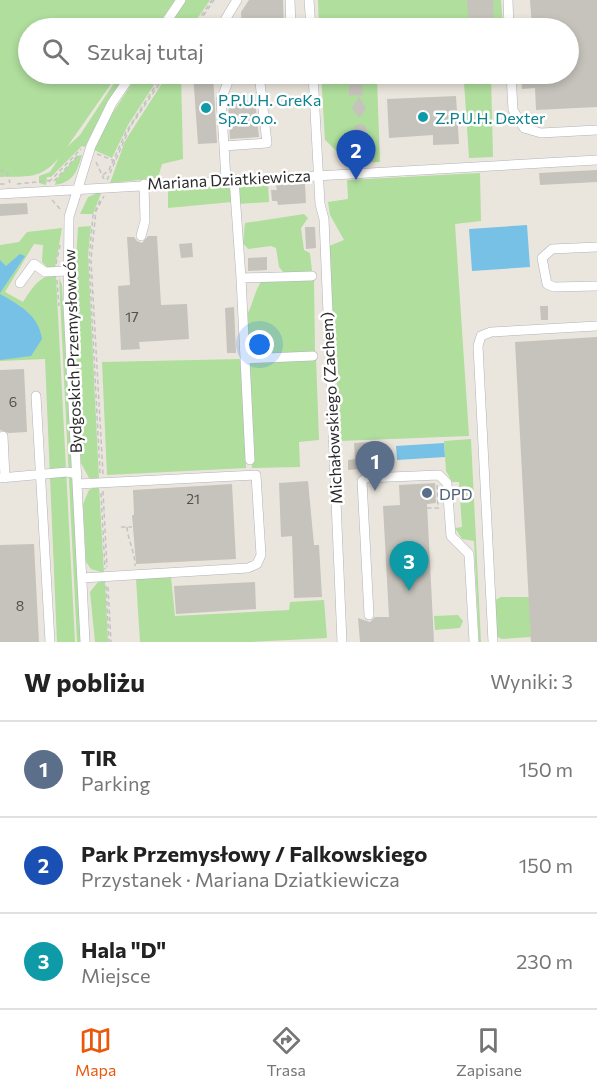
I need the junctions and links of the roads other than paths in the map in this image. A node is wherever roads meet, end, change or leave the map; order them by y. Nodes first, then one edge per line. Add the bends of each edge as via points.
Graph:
1 (181, 0) edge
2 (237, 0) edge
3 (290, 0) edge
4 (309, 0) edge
5 (508, 0) edge
6 (169, 18) edge
7 (226, 18) edge
8 (291, 18) edge
9 (310, 18) edge
10 (509, 18) edge
11 (126, 84) edge
12 (227, 84) edge
13 (259, 84) edge
14 (314, 84) edge
15 (512, 84) edge
16 (597, 130) edge
17 (224, 146) junction
18 (597, 160) edge
19 (319, 174) junction
20 (230, 179) junction
21 (144, 184) junction
22 (77, 188) junction
23 (0, 194) edge
24 (141, 237) dead end
25 (597, 247) edge
26 (67, 271) junction
27 (312, 276) dead end
28 (241, 278) junction
29 (20, 283) dead end
30 (597, 286) edge
31 (597, 326) edge
32 (313, 356) dead end
33 (245, 359) junction
34 (36, 396) dead end
35 (3, 436) dead end
36 (250, 460) dead end
37 (42, 475) junction
38 (2, 478) edge
39 (78, 479) junction
40 (82, 578) junction
41 (369, 615) dead end
42 (50, 642) edge
43 (85, 642) edge
44 (342, 642) edge
45 (474, 642) edge
46 (493, 642) edge

1 - 6 street
2 - 7 street
3 - 8 street
4 - 9 street
5 - 10 street
11 - 22 street, Bydgoskich Przemysłowców via 96,133
12 - 17 street via 221,100
13 - 17 street via 267,142
14 - 19 street, Michałowskiego (Zachem)
15 - 16 street via 513,110 524,128 541,133
17 - 20 street
18 - 19 street, Mariana Dziatkiewicza
19 - 20 street, Mariana Dziatkiewicza
19 - 44 street, Michałowskiego (Zachem)
20 - 21 street, Mariana Dziatkiewicza
20 - 28 street
21 - 22 street, Mariana Dziatkiewicza
21 - 24 street via 145,221
22 - 23 street, Mariana Dziatkiewicza
22 - 26 street, Bydgoskich Przemysłowców via 69,217
25 - 30 street via 552,249 542,258 547,284
26 - 29 street via 45,272 34,264
26 - 39 street, Bydgoskich Przemysłowców
27 - 28 street
28 - 33 street
31 - 46 street via 491,332 482,336 478,346
32 - 33 street
33 - 36 street
34 - 37 street
35 - 38 street
37 - 38 street
37 - 39 street
37 - 42 street
39 - 40 street, Bydgoskich Przemysłowców
39 - 40 street via 102,483 256,474 261,555 248,568
40 - 43 street, Bydgoskich Przemysłowców
41 - 45 street via 362,481 439,475 447,483 451,536 469,554

